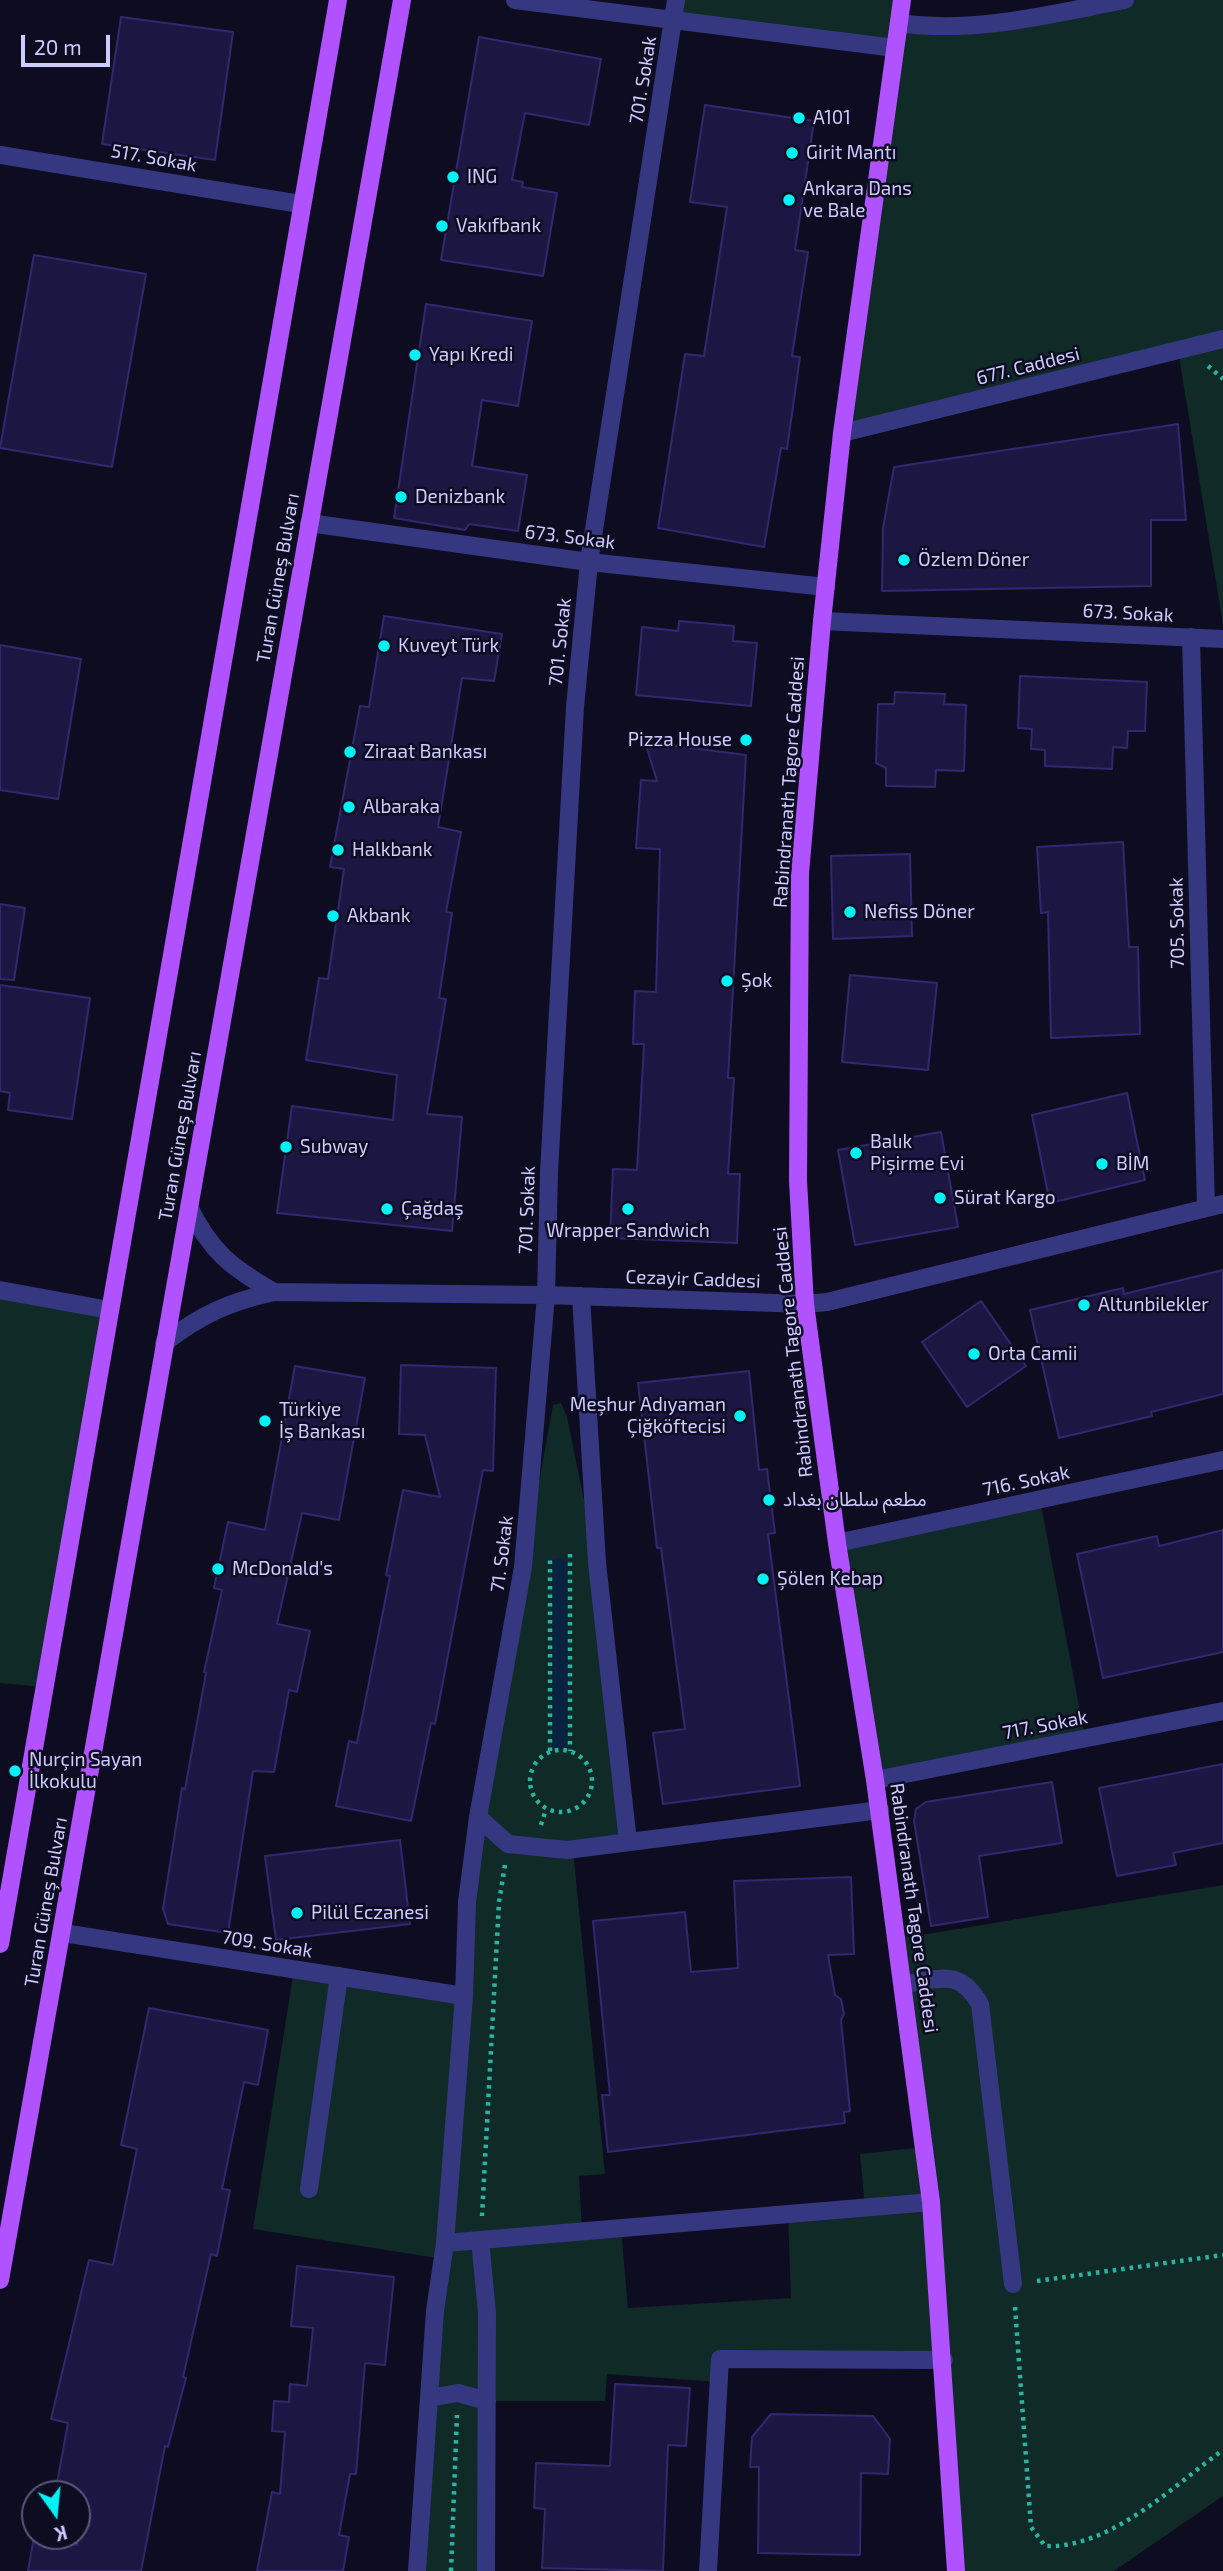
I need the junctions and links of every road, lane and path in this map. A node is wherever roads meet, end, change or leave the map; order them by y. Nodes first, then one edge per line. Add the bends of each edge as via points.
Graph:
1 (338, 0) edge
2 (402, 0) edge
3 (515, 0) edge
4 (676, 0) edge
5 (902, 0) edge
6 (1125, 0) edge
7 (674, 19) junction
8 (899, 23) junction
9 (895, 48) junction
10 (0, 155) edge
11 (300, 204) junction
12 (1223, 339) edge
13 (842, 433) junction
14 (309, 523) junction
15 (589, 562) junction
16 (825, 587) junction
17 (822, 621) junction
18 (1191, 637) junction
19 (1223, 639) edge
20 (1214, 1206) edge
21 (189, 1207) junction
22 (0, 1290) edge
23 (274, 1292) junction
24 (546, 1295) junction
25 (581, 1296) junction
26 (805, 1304) junction
27 (109, 1310) junction
28 (164, 1343) junction
29 (1223, 1460) edge
30 (837, 1543) junction
31 (570, 1555) dead end
32 (550, 1556) dead end
33 (1223, 1711) edge
34 (550, 1751) junction
35 (570, 1751) junction
36 (876, 1780) junction
37 (880, 1810) junction
38 (478, 1817) junction
39 (628, 1842) junction
40 (508, 1844) junction
41 (63, 1933) junction
42 (0, 1944) edge
43 (339, 1976) junction
44 (903, 1983) junction
45 (464, 1996) junction
46 (309, 2189) dead end
47 (931, 2202) junction
48 (480, 2240) junction
49 (445, 2243) junction
50 (1223, 2255) edge
51 (0, 2280) edge
52 (1013, 2284) junction
53 (944, 2360) junction
54 (458, 2393) junction
55 (429, 2398) junction
56 (486, 2401) junction
57 (1223, 2450) edge
58 (417, 2571) edge
59 (451, 2571) edge
60 (486, 2571) edge
61 (708, 2571) edge
62 (956, 2571) edge

1 - 11 main road, Turan Güneş Bulvarı
2 - 14 main road, Turan Güneş Bulvarı
3 - 7 street
4 - 7 street, 701. Sokak
5 - 8 main road, Rabindranath Tagore Caddesi
6 - 8 street via 994,25 932,28
7 - 9 street
7 - 15 street, 701. Sokak
8 - 9 main road, Rabindranath Tagore Caddesi
9 - 13 main road, Rabindranath Tagore Caddesi
10 - 11 street, 517. Sokak
11 - 27 main road, Turan Güneş Bulvarı
12 - 13 street, 677. Caddesi
13 - 16 main road, Rabindranath Tagore Caddesi
14 - 15 street, 673. Sokak
14 - 21 main road, Turan Güneş Bulvarı
15 - 16 street, 673. Sokak
15 - 24 street, 701. Sokak via 575,707
16 - 17 main road, Rabindranath Tagore Caddesi
17 - 18 street, 673. Sokak
17 - 26 main road, Rabindranath Tagore Caddesi via 800,873 798,1181
18 - 19 street, 673. Sokak
18 - 20 street, 705. Sokak
20 - 26 street, Cezayir Caddesi
21 - 23 street via 204,1239
21 - 28 main road, Turan Güneş Bulvarı
22 - 27 street
23 - 24 street, Cezayir Caddesi
23 - 28 street, Cezayir Caddesi via 207,1312
24 - 25 street, Cezayir Caddesi
24 - 38 street, 71. Sokak via 523,1567
25 - 26 street, Cezayir Caddesi
25 - 39 street via 597,1563
26 - 30 main road, Rabindranath Tagore Caddesi
27 - 42 main road, Turan Güneş Bulvarı
28 - 41 main road, Turan Güneş Bulvarı
29 - 30 street, 716. Sokak
30 - 36 main road, Rabindranath Tagore Caddesi
31 - 35 path
32 - 34 path
33 - 36 street, 717. Sokak
34 - 35 path
34 - 35 path via 534,1765 529,1784 538,1803 556,1812 576,1809 593,1783 587,1763
36 - 37 main road, Rabindranath Tagore Caddesi
37 - 39 street
37 - 44 main road, Rabindranath Tagore Caddesi
38 - 40 street
38 - 45 street, 71. Sokak via 467,1902
39 - 40 street via 567,1850
40 - 48 path via 499,1902
41 - 43 street, 709. Sokak
41 - 51 main road, Turan Güneş Bulvarı
43 - 45 street, 709. Sokak
43 - 46 street
44 - 47 main road, Rabindranath Tagore Caddesi
44 - 52 street via 957,1979 970,1987 980,2004
45 - 49 street, 71. Sokak
47 - 48 street
47 - 53 main road, Rabindranath Tagore Caddesi
48 - 49 street
48 - 56 street via 487,2313
49 - 55 street, 71. Sokak
50 - 52 path
52 - 57 path via 1031,2528 1045,2546 1069,2547 1108,2532
53 - 61 street via 720,2359
53 - 62 main road, Rabindranath Tagore Caddesi
54 - 55 street
54 - 56 street
54 - 59 path
55 - 58 street, 71. Sokak
56 - 60 street

